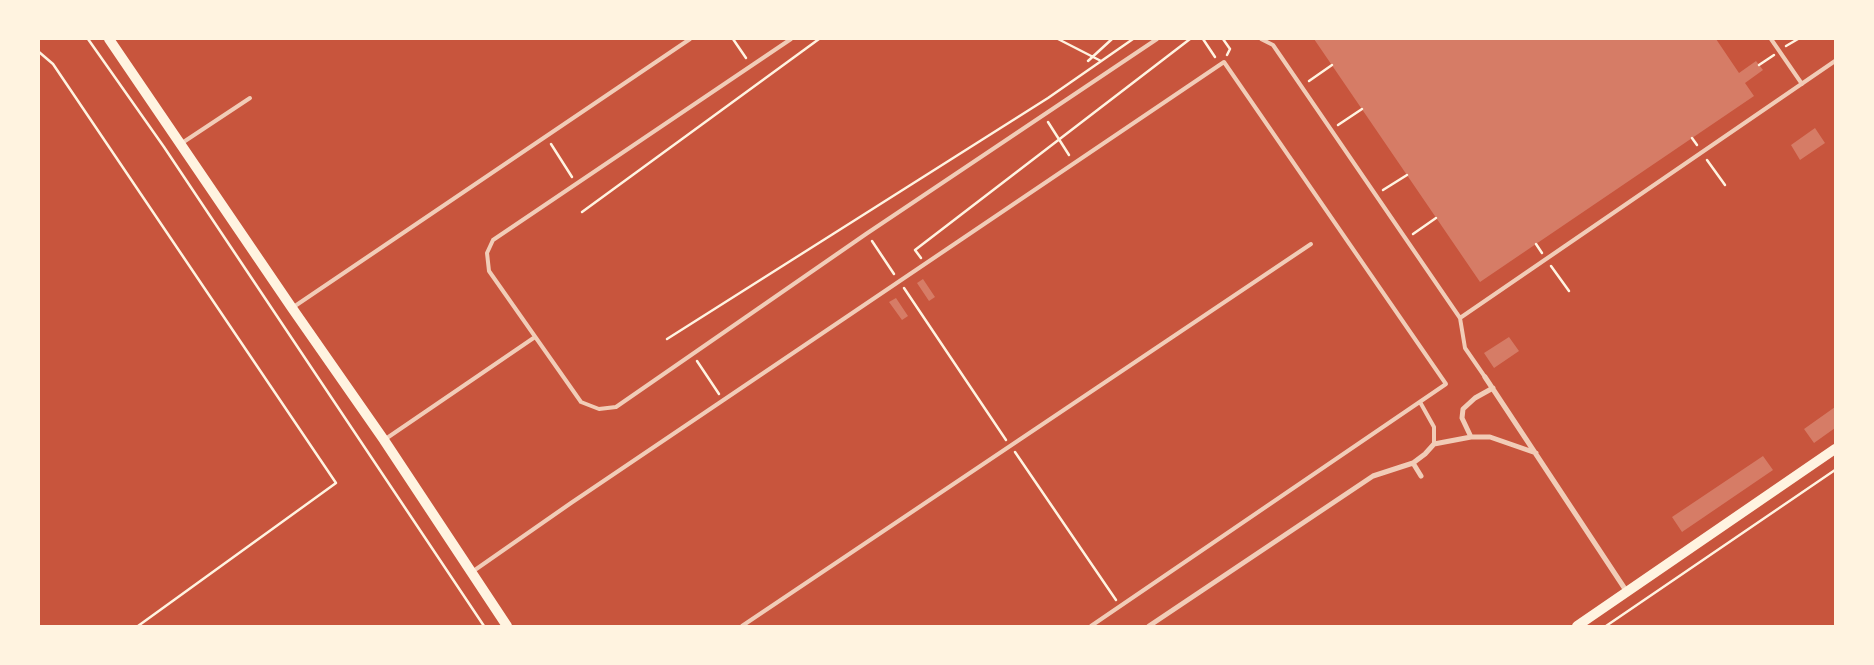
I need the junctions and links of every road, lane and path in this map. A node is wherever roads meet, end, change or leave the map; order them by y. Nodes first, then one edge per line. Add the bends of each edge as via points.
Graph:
1 (88, 39) edge
2 (109, 39) edge
3 (690, 39) edge
4 (733, 39) edge
5 (791, 39) edge
6 (819, 39) edge
7 (1058, 39) edge
8 (1112, 39) edge
9 (1133, 39) edge
10 (1157, 39) edge
11 (1190, 39) edge
12 (1203, 39) edge
13 (1223, 39) edge
14 (1261, 39) edge
15 (1771, 39) edge
16 (39, 52) edge
17 (1093, 56) junction
18 (1835, 61) edge
19 (1088, 62) dead end
20 (1101, 62) junction
21 (1222, 63) junction
22 (1332, 65) dead end
23 (751, 66) junction
24 (1113, 68) junction
25 (1802, 84) junction
26 (1301, 86) junction
27 (250, 98) dead end
28 (1362, 109) dead end
29 (1043, 114) junction
30 (1331, 130) junction
31 (546, 137) junction
32 (1692, 138) dead end
33 (1060, 140) junction
34 (180, 144) junction
35 (1702, 152) junction
36 (1074, 162) junction
37 (1407, 175) dead end
38 (577, 184) junction
39 (1725, 185) dead end
40 (1376, 195) junction
41 (582, 212) dead end
42 (1436, 218) dead end
43 (866, 234) junction
44 (1406, 239) junction
45 (1311, 244) dead end
46 (924, 264) junction
47 (899, 281) junction
48 (292, 308) junction
49 (1460, 318) junction
50 (535, 337) junction
51 (667, 339) dead end
52 (692, 354) junction
53 (1485, 377) joint
54 (1493, 388) junction
55 (723, 400) junction
56 (1420, 402) junction
57 (1471, 437) junction
58 (384, 440) junction
59 (1434, 444) junction
60 (1835, 449) edge
61 (1537, 453) junction
62 (1413, 463) junction
63 (1835, 470) edge
64 (1421, 476) dead end
65 (472, 572) junction
66 (1627, 592) junction
67 (138, 626) edge
68 (484, 626) edge
69 (508, 626) edge
70 (742, 626) edge
71 (1091, 626) edge
72 (1149, 626) edge
73 (1577, 626) edge
74 (1606, 626) edge

1 - 68 path via 175,163
2 - 34 main road
3 - 31 lane
4 - 23 path
5 - 23 lane
6 - 41 path
7 - 17 path
8 - 17 path
9 - 20 path
10 - 24 lane
11 - 33 path
12 - 21 path
13 - 21 path via 1230,49
14 - 26 lane via 1273,45
15 - 25 lane
16 - 67 path via 53,64 336,483
17 - 19 path
17 - 20 path
18 - 25 lane
20 - 24 path
20 - 51 path
21 - 36 lane
21 - 56 lane via 1446,384
22 - 26 path
23 - 38 lane
24 - 29 lane
25 - 35 lane
26 - 30 lane
27 - 34 lane
28 - 30 path
29 - 33 path
29 - 43 lane
30 - 40 lane
31 - 38 path
31 - 48 lane
32 - 35 path
33 - 36 path
33 - 46 path via 916,250
34 - 48 main road
35 - 39 path
35 - 49 lane
36 - 46 lane
37 - 40 path
38 - 50 lane via 493,240 487,253 489,271
40 - 44 lane
42 - 44 path
43 - 47 path
43 - 52 lane
44 - 49 lane
45 - 70 lane
46 - 47 lane
47 - 55 lane
48 - 58 main road
49 - 53 lane via 1465,348
50 - 52 lane via 581,402 599,409 616,406
50 - 58 lane
52 - 55 path
53 - 54 street
54 - 57 street via 1475,398 1463,410 1462,418
54 - 61 street
55 - 65 lane
56 - 59 lane via 1434,427
56 - 71 lane
57 - 59 street
57 - 61 street via 1490,437
58 - 65 main road
59 - 62 street
60 - 66 main road
61 - 66 street
62 - 64 street
62 - 72 street via 1373,476
63 - 74 path
65 - 69 main road
66 - 73 main road

